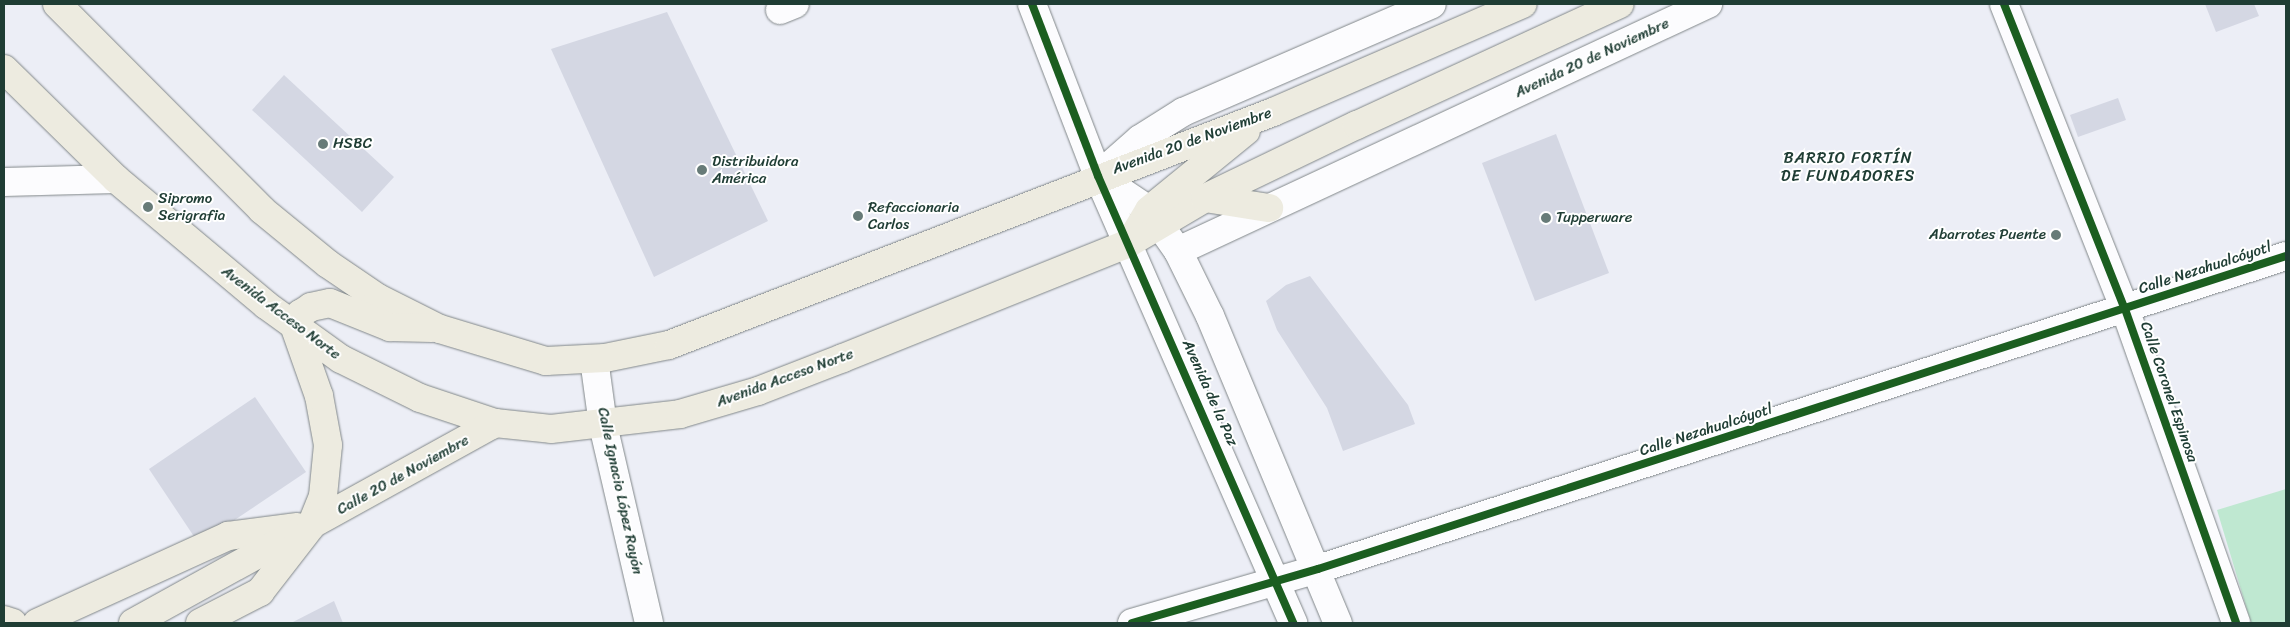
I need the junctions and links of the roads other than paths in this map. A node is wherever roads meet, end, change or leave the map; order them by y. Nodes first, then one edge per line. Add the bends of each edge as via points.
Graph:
1 (56, 4) edge
2 (1032, 4) edge
3 (1432, 4) edge
4 (1523, 4) edge
5 (1620, 4) edge
6 (1708, 4) edge
7 (2004, 4) edge
8 (4, 69) edge
9 (1274, 112) junction
10 (1098, 176) junction
11 (116, 179) junction
12 (4, 182) edge
13 (1205, 198) junction
14 (1269, 208) junction
15 (1155, 218) junction
16 (1130, 243) junction
17 (1178, 252) junction
18 (2286, 256) edge
19 (2125, 309) junction
20 (294, 325) junction
21 (440, 329) junction
22 (594, 358) junction
23 (495, 423) junction
24 (603, 425) junction
25 (311, 526) junction
26 (1318, 569) junction
27 (1277, 581) junction
28 (4, 620) edge
29 (13, 623) edge
30 (37, 623) edge
31 (134, 623) edge
32 (200, 623) edge
33 (649, 623) edge
34 (1132, 623) edge
35 (1292, 623) edge
36 (1338, 623) edge
37 (2236, 623) edge

1 - 21 main road via 262,210 378,298
2 - 10 street
3 - 10 street, Avenida 20 de Noviembre via 1183,112 1140,139
4 - 9 main road, Avenida 20 de Noviembre
5 - 13 main road
6 - 14 street, Avenida 20 de Noviembre
7 - 19 street, Calle Coronel Espinosa
8 - 11 main road, Avenida Acceso Norte
9 - 10 main road, Avenida 20 de Noviembre
9 - 15 main road via 1204,162
10 - 15 street, Avenida de la Paz
10 - 16 street, Avenida de la Paz
10 - 22 main road via 669,345
11 - 12 street
11 - 20 main road, Avenida Acceso Norte
13 - 14 main road
13 - 15 main road
14 - 17 street, Avenida 20 de Noviembre
15 - 16 main road
15 - 17 street, Avenida de la Paz
16 - 24 main road, Avenida Acceso Norte via 758,391 680,414
16 - 27 street, Avenida de la Paz
17 - 26 street, Avenida de la Paz
18 - 19 street, Calle Nezahualcóyotl
19 - 26 street, Calle Nezahualcóyotl
19 - 37 street, Calle Coronel Espinosa
20 - 21 main road via 311,307 330,304 390,327
20 - 23 main road, Avenida Acceso Norte via 341,359 420,398
20 - 25 main road, Calle 20 de Noviembre via 319,396 328,445 323,496
21 - 22 main road via 546,361
22 - 24 street, Calle Ignacio López Rayón
23 - 24 main road, Avenida Acceso Norte via 550,428
23 - 25 main road, Calle 20 de Noviembre
24 - 33 street, Calle Ignacio López Rayón
25 - 30 main road via 228,536
25 - 31 main road, Calle 20 de Noviembre
25 - 32 main road via 260,592
26 - 27 street, Calle Nezahualcóyotl
26 - 36 street, Avenida de la Paz
27 - 34 street, Calle Nezahualcóyotl
27 - 35 street, Avenida de la Paz
28 - 29 main road

